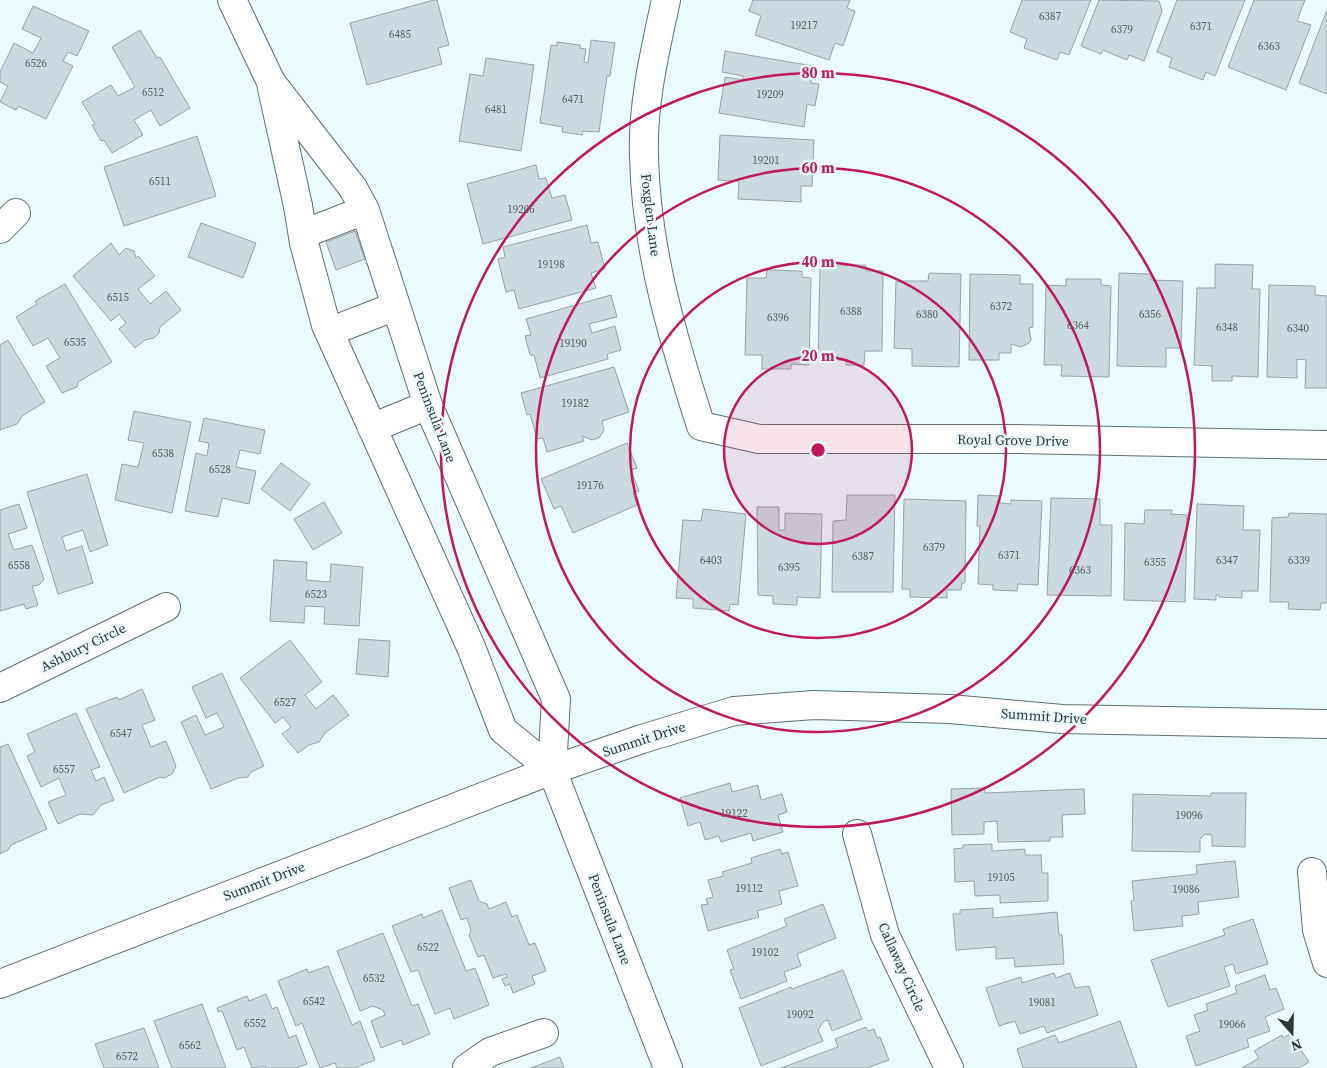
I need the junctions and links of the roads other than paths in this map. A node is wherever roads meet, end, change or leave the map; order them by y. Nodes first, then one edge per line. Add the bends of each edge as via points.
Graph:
1 (232, 0) edge
2 (666, 0) edge
3 (271, 82) junction
4 (359, 199) junction
5 (303, 234) junction
6 (396, 306) junction
7 (329, 332) junction
8 (428, 405) junction
9 (701, 426) joint
10 (372, 428) junction
11 (1327, 445) edge
12 (166, 607) dead end
13 (0, 688) edge
14 (1327, 724) edge
15 (552, 770) junction
16 (857, 834) dead end
17 (1312, 872) dead end
18 (1327, 963) edge
19 (0, 984) edge
20 (544, 1033) dead end
21 (467, 1068) edge
22 (668, 1068) edge
23 (949, 1068) edge

1 - 3 street, Peninsula Lane
2 - 9 street, Foxglen Lane via 650,78 644,156 649,229 679,355
3 - 4 street, Peninsula Lane
3 - 5 street, Peninsula Lane
4 - 5 street
4 - 6 street, Peninsula Lane
5 - 7 street, Peninsula Lane
6 - 7 street
6 - 8 street, Peninsula Lane
7 - 10 street, Peninsula Lane
8 - 10 street
8 - 15 street, Peninsula Lane via 556,699
9 - 11 street, Royal Grove Drive via 759,439 1014,439
10 - 15 street, Peninsula Lane via 471,647 504,730
12 - 13 street, Ashbury Circle
14 - 15 street, Summit Drive via 1062,719 950,709 814,705 734,711
15 - 19 street, Summit Drive
15 - 22 street, Peninsula Lane
16 - 23 street, Callaway Circle via 885,935
17 - 18 street via 1317,930
20 - 21 street via 490,1052

